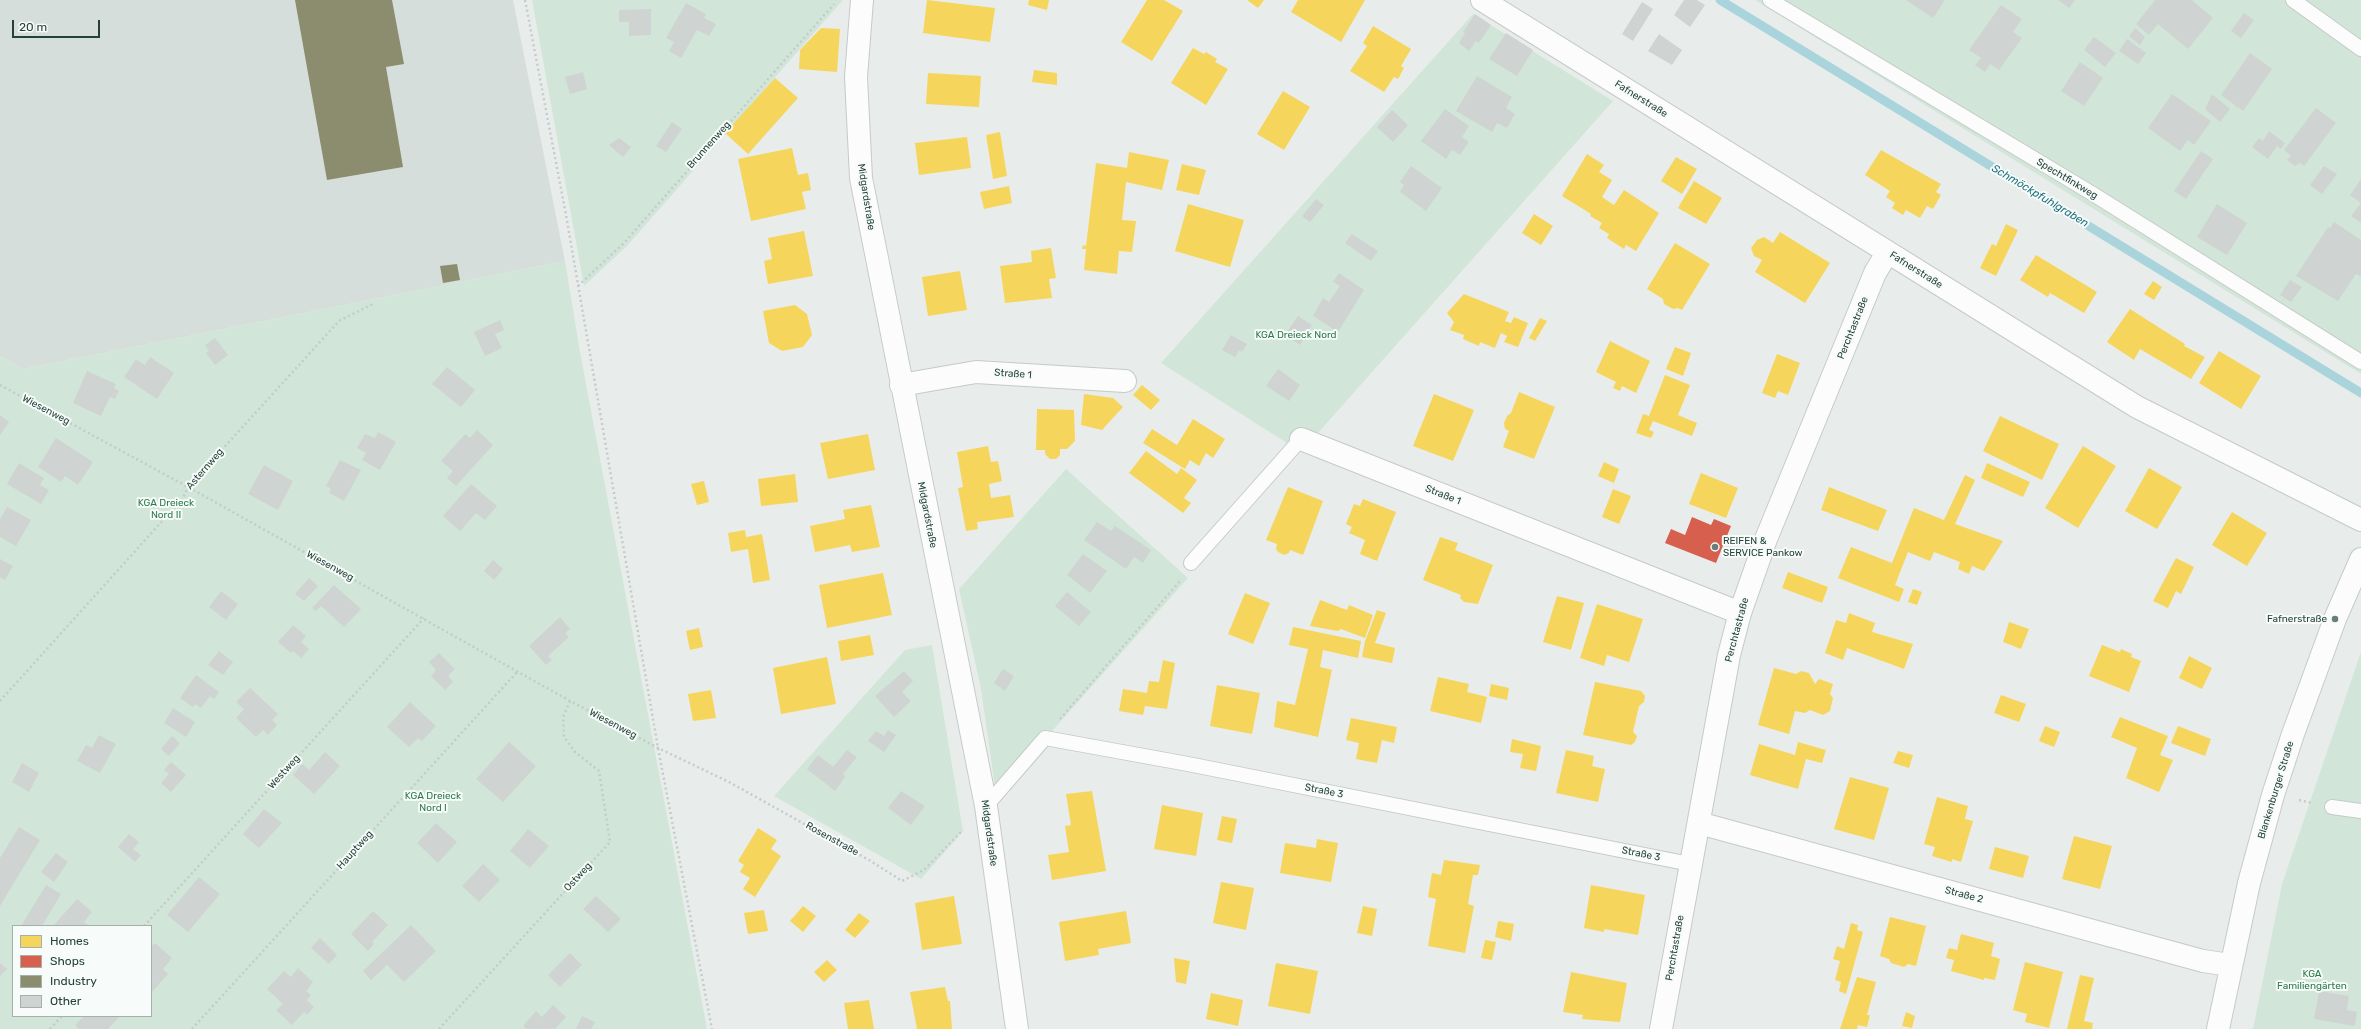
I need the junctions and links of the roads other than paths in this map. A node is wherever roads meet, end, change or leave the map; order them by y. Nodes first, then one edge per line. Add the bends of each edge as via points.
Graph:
1 (862, 0) edge
2 (1482, 0) edge
3 (1770, 0) edge
4 (2293, 0) edge
5 (1788, 4) edge
6 (2361, 49) edge
7 (1887, 253) junction
8 (2361, 362) edge
9 (1125, 381) dead end
10 (901, 385) junction
11 (1301, 439) joint
12 (2361, 520) edge
13 (2361, 559) edge
14 (1191, 563) road end
15 (1740, 613) junction
16 (986, 806) junction
17 (2332, 807) dead end
18 (2361, 811) edge
19 (1699, 823) junction
20 (1690, 864) junction
21 (2230, 965) junction
22 (1017, 1029) edge
23 (1661, 1029) edge
24 (2218, 1029) edge

1 - 10 street, Midgardstraße via 856,77 861,178
2 - 7 street, Fafnerstraße
3 - 5 lane, Spechtfinkweg
4 - 6 lane
5 - 8 lane, Spechtfinkweg
7 - 12 street, Fafnerstraße via 2137,407
7 - 15 street, Perchtastraße via 1875,273 1766,539
9 - 10 street, Straße 1 via 976,372
10 - 16 street, Midgardstraße
11 - 14 lane, Straße 1
11 - 15 street, Straße 1
13 - 21 street, Blankenburger Straße via 2335,619 2293,734 2249,883
15 - 19 street, Perchtastraße via 1729,655
16 - 20 lane, Straße 3 via 1045,738
16 - 22 street, Midgardstraße
17 - 18 lane
19 - 20 street, Perchtastraße
19 - 21 street, Straße 2 via 2203,961
20 - 23 street, Perchtastraße
21 - 24 street, Blankenburger Straße

